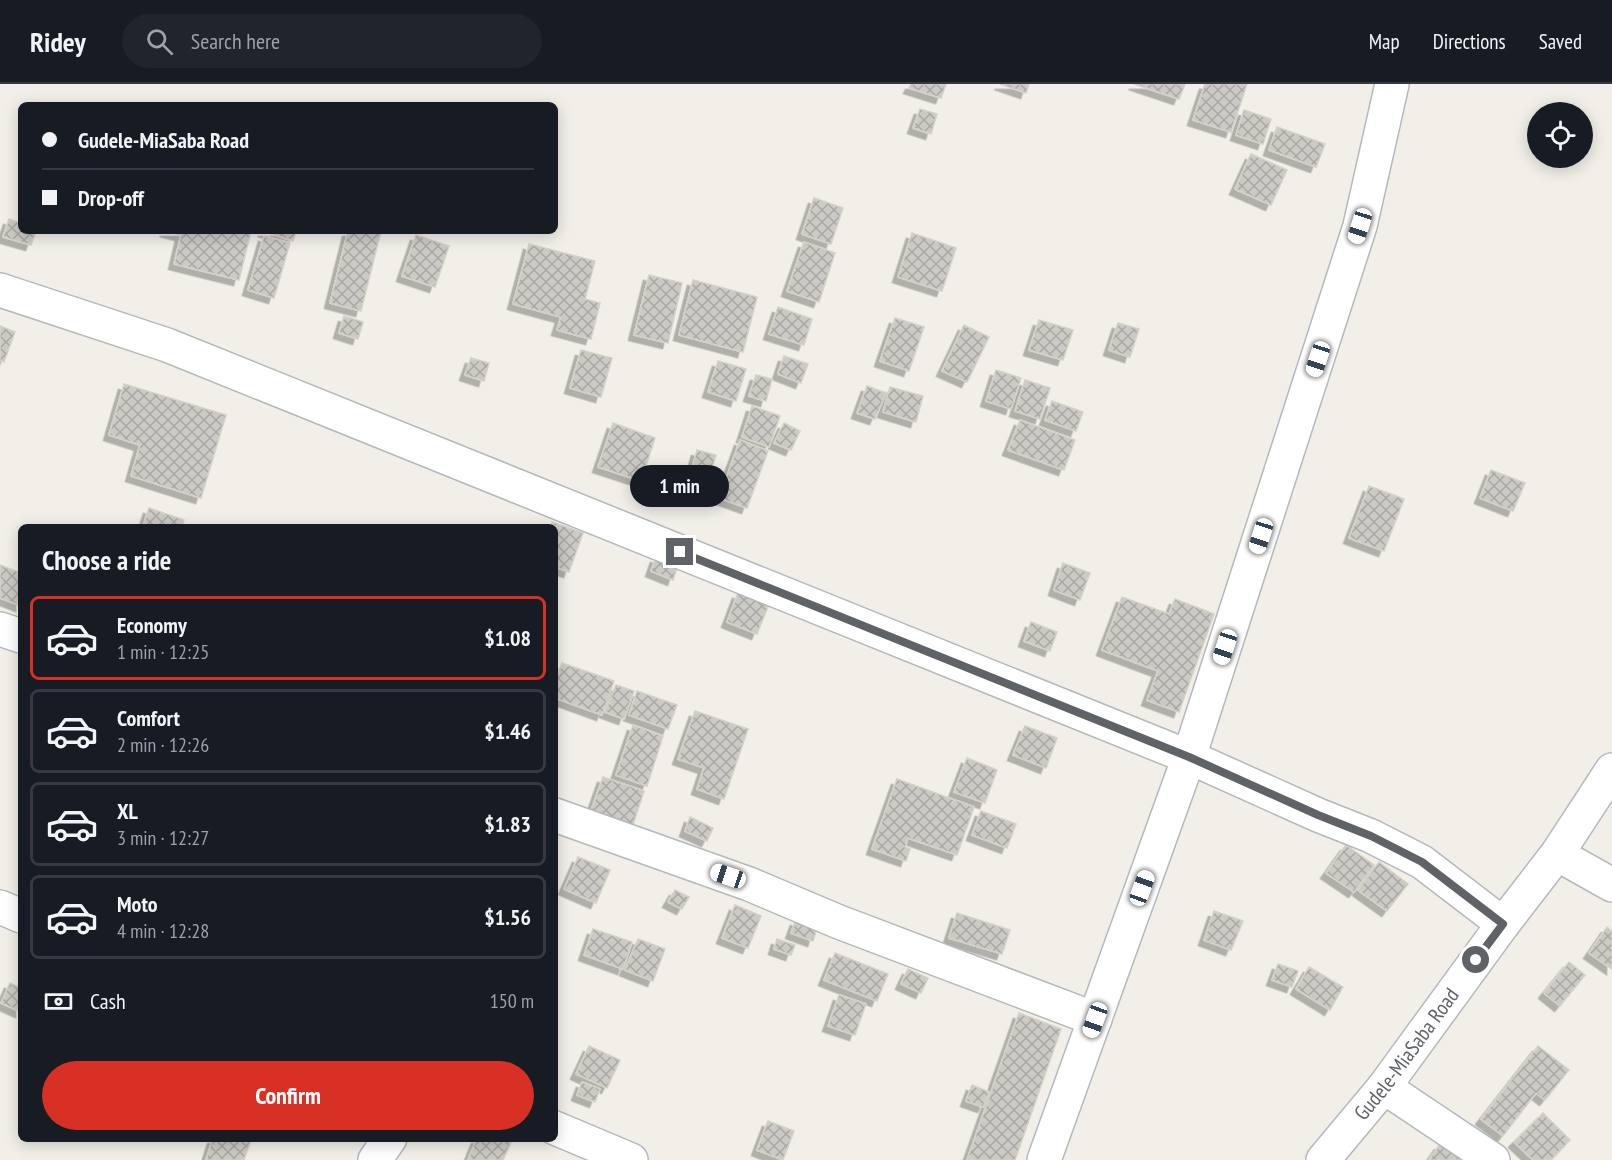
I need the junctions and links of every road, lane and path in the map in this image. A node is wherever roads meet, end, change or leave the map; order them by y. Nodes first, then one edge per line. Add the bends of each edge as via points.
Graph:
1 (1392, 84) edge
2 (0, 290) edge
3 (0, 629) edge
4 (18, 635) edge
5 (1189, 757) junction
6 (1612, 770) edge
7 (558, 816) edge
8 (1557, 854) junction
9 (1612, 885) edge
10 (0, 908) edge
11 (18, 915) edge
12 (1503, 924) junction
13 (1095, 1020) junction
14 (1384, 1087) junction
15 (558, 1129) edge
16 (387, 1142) edge
17 (375, 1160) edge
18 (631, 1160) edge
19 (1044, 1160) edge
20 (1323, 1160) edge
21 (1493, 1160) edge

1 - 5 street via 1360,226
2 - 5 street via 167,345
3 - 4 street
5 - 12 street via 1422,862
5 - 13 street
6 - 8 street, Gudele-MiaSaba Road
7 - 13 street via 749,884
8 - 9 street
8 - 12 street, Gudele-MiaSaba Road
10 - 11 street
12 - 14 street, Gudele-MiaSaba Road
13 - 19 street
14 - 20 street, Gudele-MiaSaba Road
14 - 21 street
15 - 18 street
16 - 17 street

